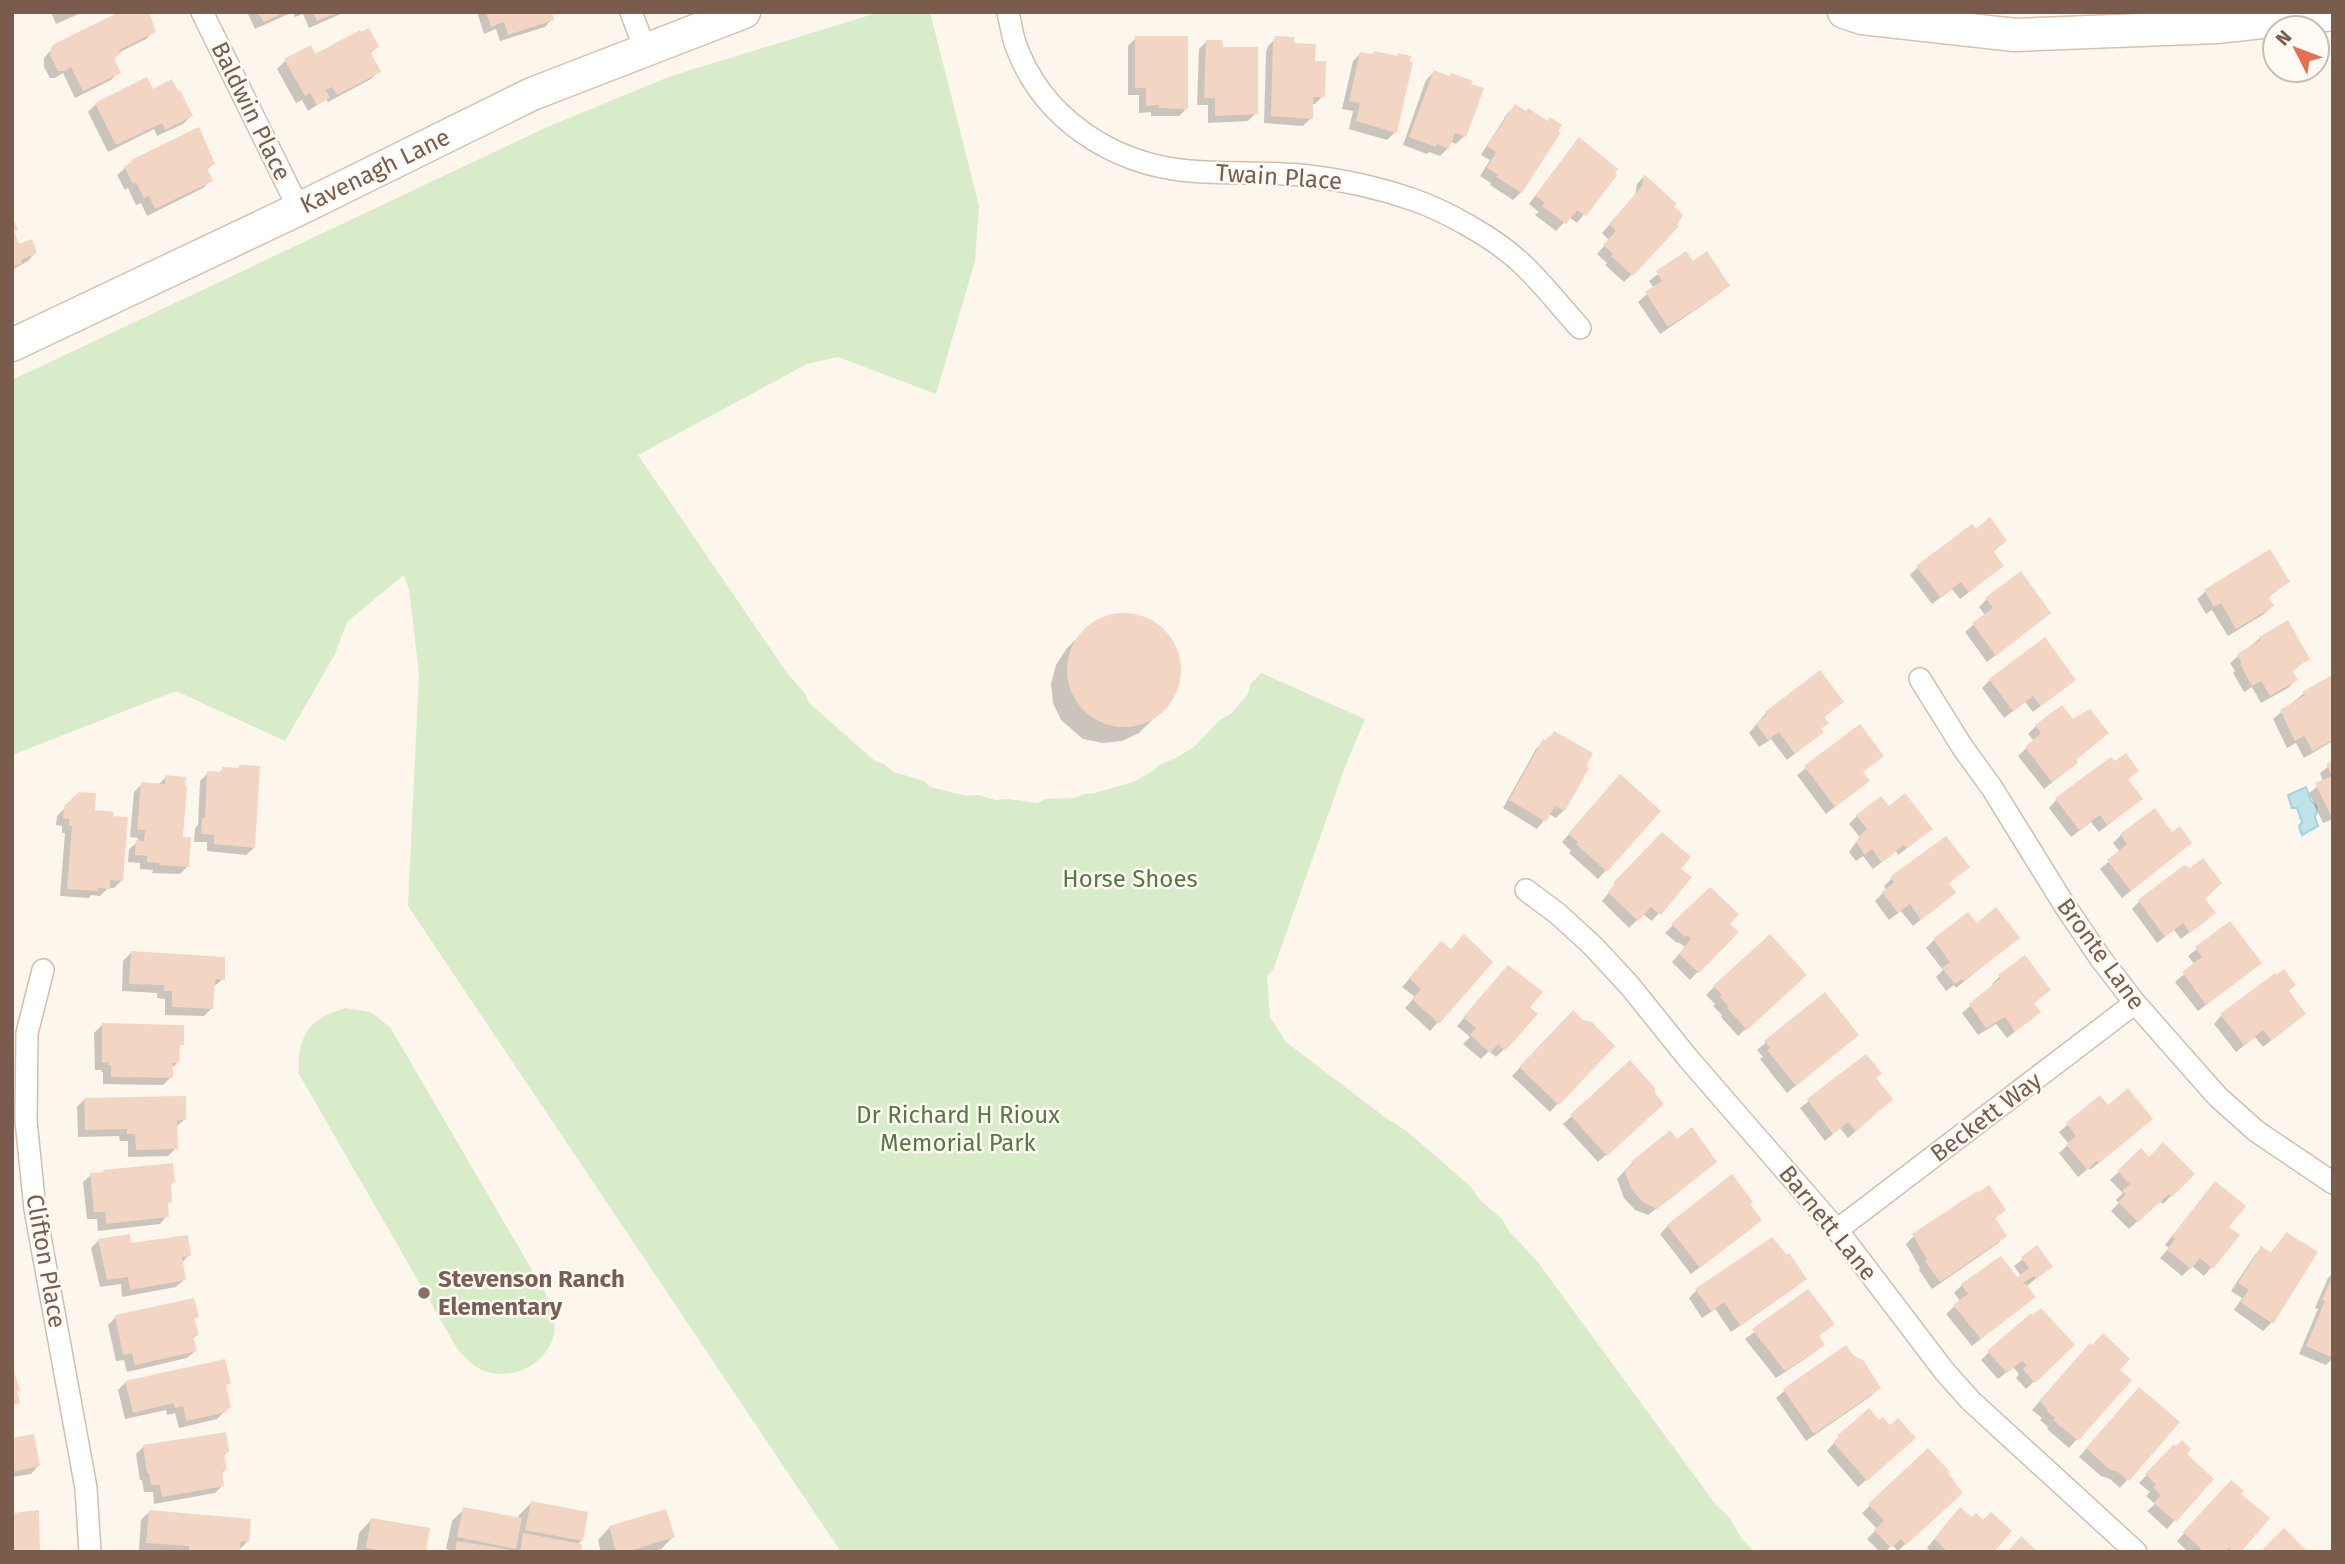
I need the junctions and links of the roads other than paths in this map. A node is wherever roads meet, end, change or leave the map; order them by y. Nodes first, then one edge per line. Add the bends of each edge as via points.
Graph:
1 (202, 12) edge
2 (631, 12) edge
3 (744, 12) edge
4 (1008, 12) edge
5 (1844, 12) edge
6 (2333, 14) edge
7 (645, 49) junction
8 (299, 209) junction
9 (1580, 328) dead end
10 (12, 345) edge
11 (1920, 680) dead end
12 (1526, 890) dead end
13 (43, 970) dead end
14 (2135, 1003) junction
15 (2333, 1184) edge
16 (1837, 1230) junction
17 (90, 1552) edge
18 (2136, 1552) edge

1 - 8 street, Baldwin Place
2 - 7 street
3 - 7 main road, Kavenagh Lane
4 - 9 street, Twain Place via 1032,78 1055,109 1083,134 1115,153 1151,166 1189,171 1300,175 1359,184 1416,201 1469,227 1518,260
5 - 6 main road via 1862,18 2015,35 2217,27
7 - 8 main road, Kavenagh Lane via 532,94
8 - 10 main road, Kavenagh Lane
11 - 14 street, Bronte Lane via 2065,906
12 - 16 street, Barnett Lane via 1593,946 1630,986
13 - 17 street, Clifton Place via 27,1033 26,1121 35,1209 86,1488
14 - 15 street, Bronte Lane via 2217,1096 2256,1130
14 - 16 street, Beckett Way
16 - 18 street, Barnett Lane via 1971,1402

